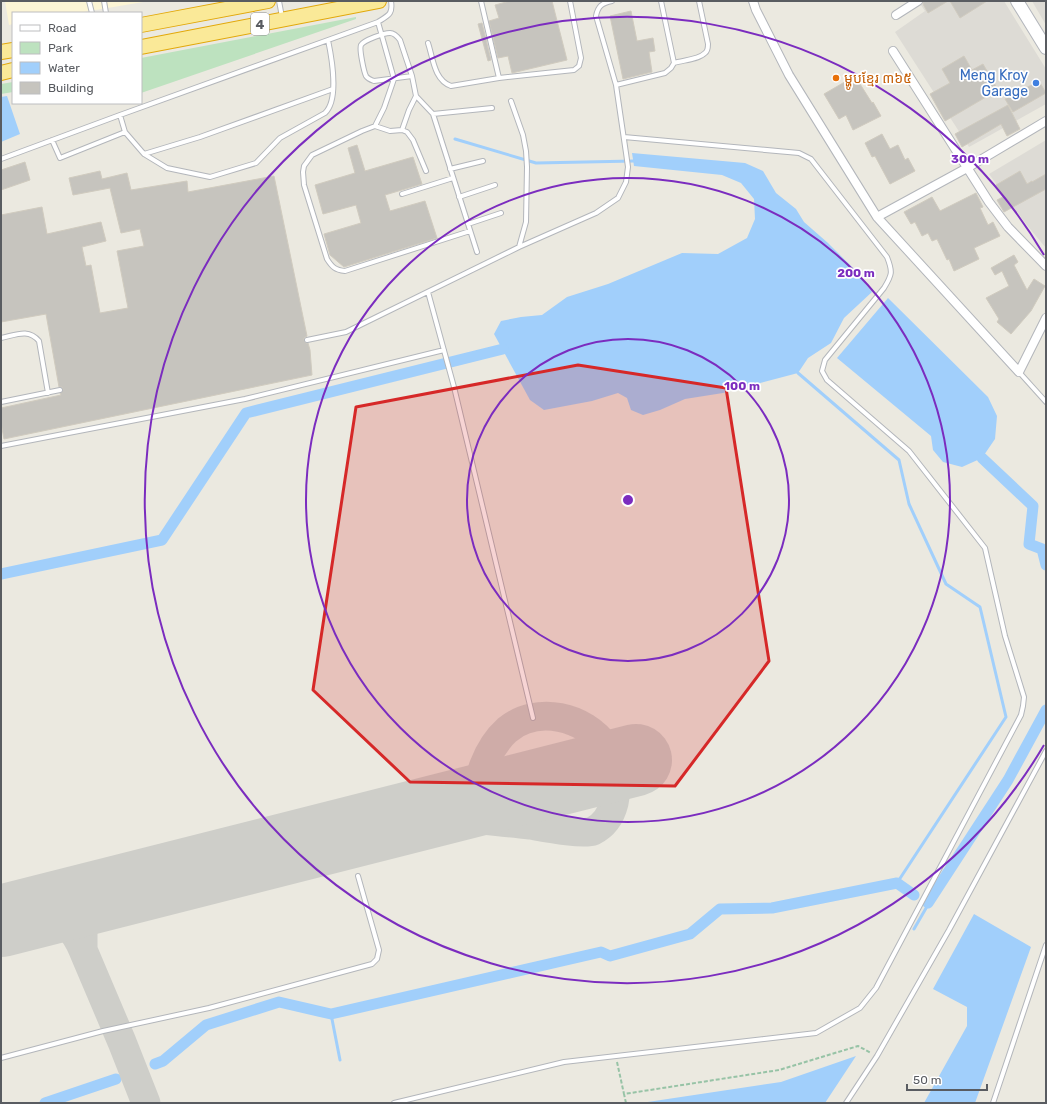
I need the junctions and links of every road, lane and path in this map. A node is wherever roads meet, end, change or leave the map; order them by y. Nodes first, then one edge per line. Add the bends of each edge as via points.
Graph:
1 (89, 1) edge
2 (104, 1) edge
3 (268, 1) edge
4 (279, 1) edge
5 (379, 1) edge
6 (391, 1) edge
7 (481, 1) edge
8 (570, 1) edge
9 (612, 1) edge
10 (661, 1) edge
11 (699, 1) edge
12 (753, 1) edge
13 (918, 1) edge
14 (1017, 1) edge
15 (92, 12) edge
16 (106, 12) edge
17 (896, 14) dead end
18 (283, 20) junction
19 (378, 22) junction
20 (142, 25) edge
21 (382, 35) junction
22 (328, 40) junction
23 (428, 43) dead end
24 (142, 47) edge
25 (1046, 48) edge
26 (893, 51) dead end
27 (674, 63) junction
28 (12, 70) edge
29 (1, 73) edge
30 (412, 76) junction
31 (499, 78) junction
32 (394, 79) junction
33 (616, 85) junction
34 (334, 89) junction
35 (416, 96) junction
36 (511, 101) dead end
37 (492, 108) dead end
38 (433, 114) junction
39 (120, 115) junction
40 (1046, 121) edge
41 (375, 126) junction
42 (402, 130) junction
43 (125, 132) junction
44 (624, 137) junction
45 (52, 140) junction
46 (144, 154) junction
47 (1, 159) edge
48 (483, 161) dead end
49 (968, 168) junction
50 (450, 169) junction
51 (426, 171) dead end
52 (453, 178) junction
53 (495, 185) dead end
54 (402, 194) dead end
55 (458, 197) junction
56 (501, 213) dead end
57 (877, 217) junction
58 (468, 224) junction
59 (470, 231) junction
60 (519, 248) junction
61 (477, 252) dead end
62 (1046, 266) edge
63 (428, 292) junction
64 (1046, 318) edge
65 (1, 338) edge
66 (307, 340) dead end
67 (444, 350) junction
68 (1019, 372) junction
69 (60, 390) dead end
70 (48, 393) junction
71 (1, 402) edge
72 (1046, 402) edge
73 (1, 446) edge
74 (533, 718) dead end
75 (1046, 751) edge
76 (358, 876) dead end
77 (1046, 945) edge
78 (615, 1056) junction
79 (877, 1056) junction
80 (1, 1058) edge
81 (624, 1094) junction
82 (394, 1103) edge
83 (626, 1103) edge
84 (846, 1103) edge
85 (993, 1103) edge

1 - 15 lane
2 - 16 lane
3 - 20 highway, 4 via 217,8
4 - 18 lane
5 - 18 highway, 4
6 - 19 lane via 391,12
7 - 31 lane
8 - 31 lane via 581,58 579,66 574,70
9 - 33 lane via 599,6 596,16
10 - 27 lane
11 - 27 lane via 707,50 698,57
12 - 57 street via 789,75
13 - 17 street
14 - 25 main road
18 - 24 highway, 4
19 - 21 lane
19 - 22 lane
21 - 30 lane via 390,33 400,40
21 - 32 lane
21 - 32 lane via 361,44 366,75 374,81
22 - 34 lane
22 - 39 lane
23 - 31 lane via 439,78 445,84 451,86
26 - 49 street
27 - 33 lane via 665,73
28 - 29 highway
30 - 32 lane
30 - 35 lane
32 - 41 lane
33 - 44 lane
34 - 46 lane via 200,137
34 - 46 lane via 331,105 325,113 280,138 256,163 210,177 167,168
35 - 38 lane
35 - 42 lane
36 - 60 lane via 523,135 528,167 526,222
37 - 38 lane
38 - 50 lane
39 - 43 lane
39 - 45 lane
40 - 49 street
41 - 42 lane via 390,131
41 - 59 lane via 312,155 304,166 304,185 308,200 332,268 345,271
42 - 51 lane via 413,140
43 - 45 lane via 60,158
43 - 46 lane
44 - 60 lane via 628,166 626,182 618,198 596,213
44 - 78 lane via 799,153 811,158 887,257 892,268 891,277 825,360 822,371 827,380 909,451 985,548 1024,706 876,988 860,1008 816,1033
45 - 47 lane
48 - 50 lane
49 - 57 street
49 - 62 street via 1008,227
50 - 52 lane
52 - 54 lane
52 - 55 lane
53 - 55 lane
55 - 58 lane
56 - 58 lane
57 - 68 street
58 - 59 lane
59 - 61 lane
60 - 63 lane
63 - 66 lane via 346,332
63 - 67 lane
64 - 68 street
65 - 70 lane via 28,332 34,335 39,341
67 - 73 lane via 245,399
67 - 74 lane
68 - 72 lane
69 - 70 lane
70 - 71 lane
75 - 79 lane
76 - 80 lane via 379,950 377,959 372,964 209,1008 103,1031
77 - 85 lane
78 - 81 path
78 - 82 lane via 564,1062
79 - 81 path via 858,1046 778,1070
79 - 84 lane
81 - 83 path

